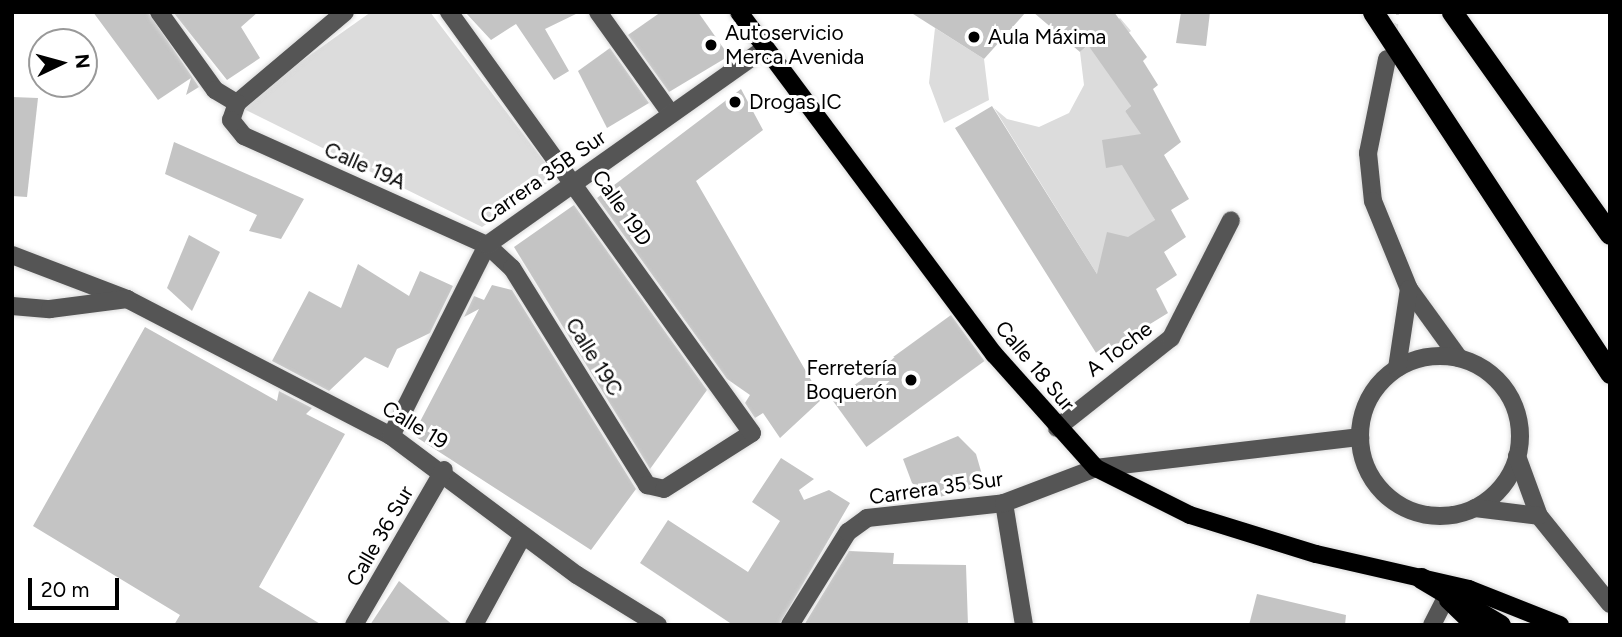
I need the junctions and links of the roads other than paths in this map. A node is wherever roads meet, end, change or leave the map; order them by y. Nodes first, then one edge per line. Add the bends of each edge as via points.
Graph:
1 (159, 12) edge
2 (345, 12) edge
3 (449, 12) edge
4 (598, 12) edge
5 (739, 12) edge
6 (1373, 12) edge
7 (1452, 12) edge
8 (765, 48) junction
9 (1387, 59) tunnel mouth
10 (234, 112) junction
11 (671, 114) junction
12 (576, 181) junction
13 (1231, 220) dead end
14 (1610, 234) edge
15 (487, 245) junction
16 (12, 255) edge
17 (1409, 289) junction
18 (127, 299) junction
19 (12, 306) edge
20 (1459, 358) junction
21 (1397, 368) junction
22 (1610, 373) edge
23 (1057, 428) junction
24 (391, 436) junction
25 (1360, 437) junction
26 (1517, 456) junction
27 (1096, 468) junction
28 (444, 470) junction
29 (664, 489) joint
30 (1004, 503) junction
31 (1475, 508) junction
32 (1539, 516) junction
33 (523, 535) junction
34 (1421, 578) junction
35 (1446, 598) junction
36 (1610, 604) edge
37 (626, 608) junction
38 (354, 625) edge
39 (474, 625) edge
40 (620, 625) edge
41 (658, 625) edge
42 (790, 625) edge
43 (1024, 625) edge
44 (1432, 625) edge
45 (1474, 625) edge
46 (1500, 625) edge
47 (1560, 625) edge

1 - 10 street, Calle 19A
2 - 10 street
3 - 12 street, Calle 19D
4 - 11 street
5 - 8 main road, Calle 18 Sur
6 - 22 highway
7 - 14 highway
8 - 11 street, Carrera 35B Sur
8 - 23 main road, Calle 18 Sur
9 - 17 street via 1373,104 1370,165 1387,247
10 - 15 street, Calle 19A via 244,136
11 - 12 street, Carrera 35B Sur
12 - 15 street, Carrera 35B Sur
12 - 29 street, Calle 19D via 752,433
13 - 23 street, A Toche via 1171,338
15 - 24 street, Carrera 35B Sur
15 - 29 street, Calle 19C via 512,268 647,485
16 - 18 street, Calle 19
17 - 20 street
17 - 21 street
18 - 19 street via 50,309
18 - 24 street, Calle 19
20 - 21 street via 1427,357
20 - 26 street via 1501,384 1520,431
21 - 25 street via 1377,387
23 - 27 main road, Calle 18 Sur
24 - 28 street, Calle 19
25 - 27 street, Carrera 35 Sur
25 - 31 street via 1371,476 1398,505 1436,516
26 - 31 street via 1502,487
26 - 32 street
27 - 30 street, Carrera 35 Sur
27 - 34 main road, Calle 18 Sur via 1190,515
28 - 33 street, Calle 19
28 - 38 street, Calle 36 Sur
30 - 42 street, Carrera 35 Sur via 867,518 848,532
30 - 43 street
31 - 32 street
32 - 36 street
33 - 37 street, Calle 19
33 - 39 street
34 - 35 main road
34 - 46 highway
34 - 47 main road, Calle 18 Sur via 1518,605
35 - 44 street
35 - 45 main road
37 - 40 street
37 - 41 street, Calle 19

